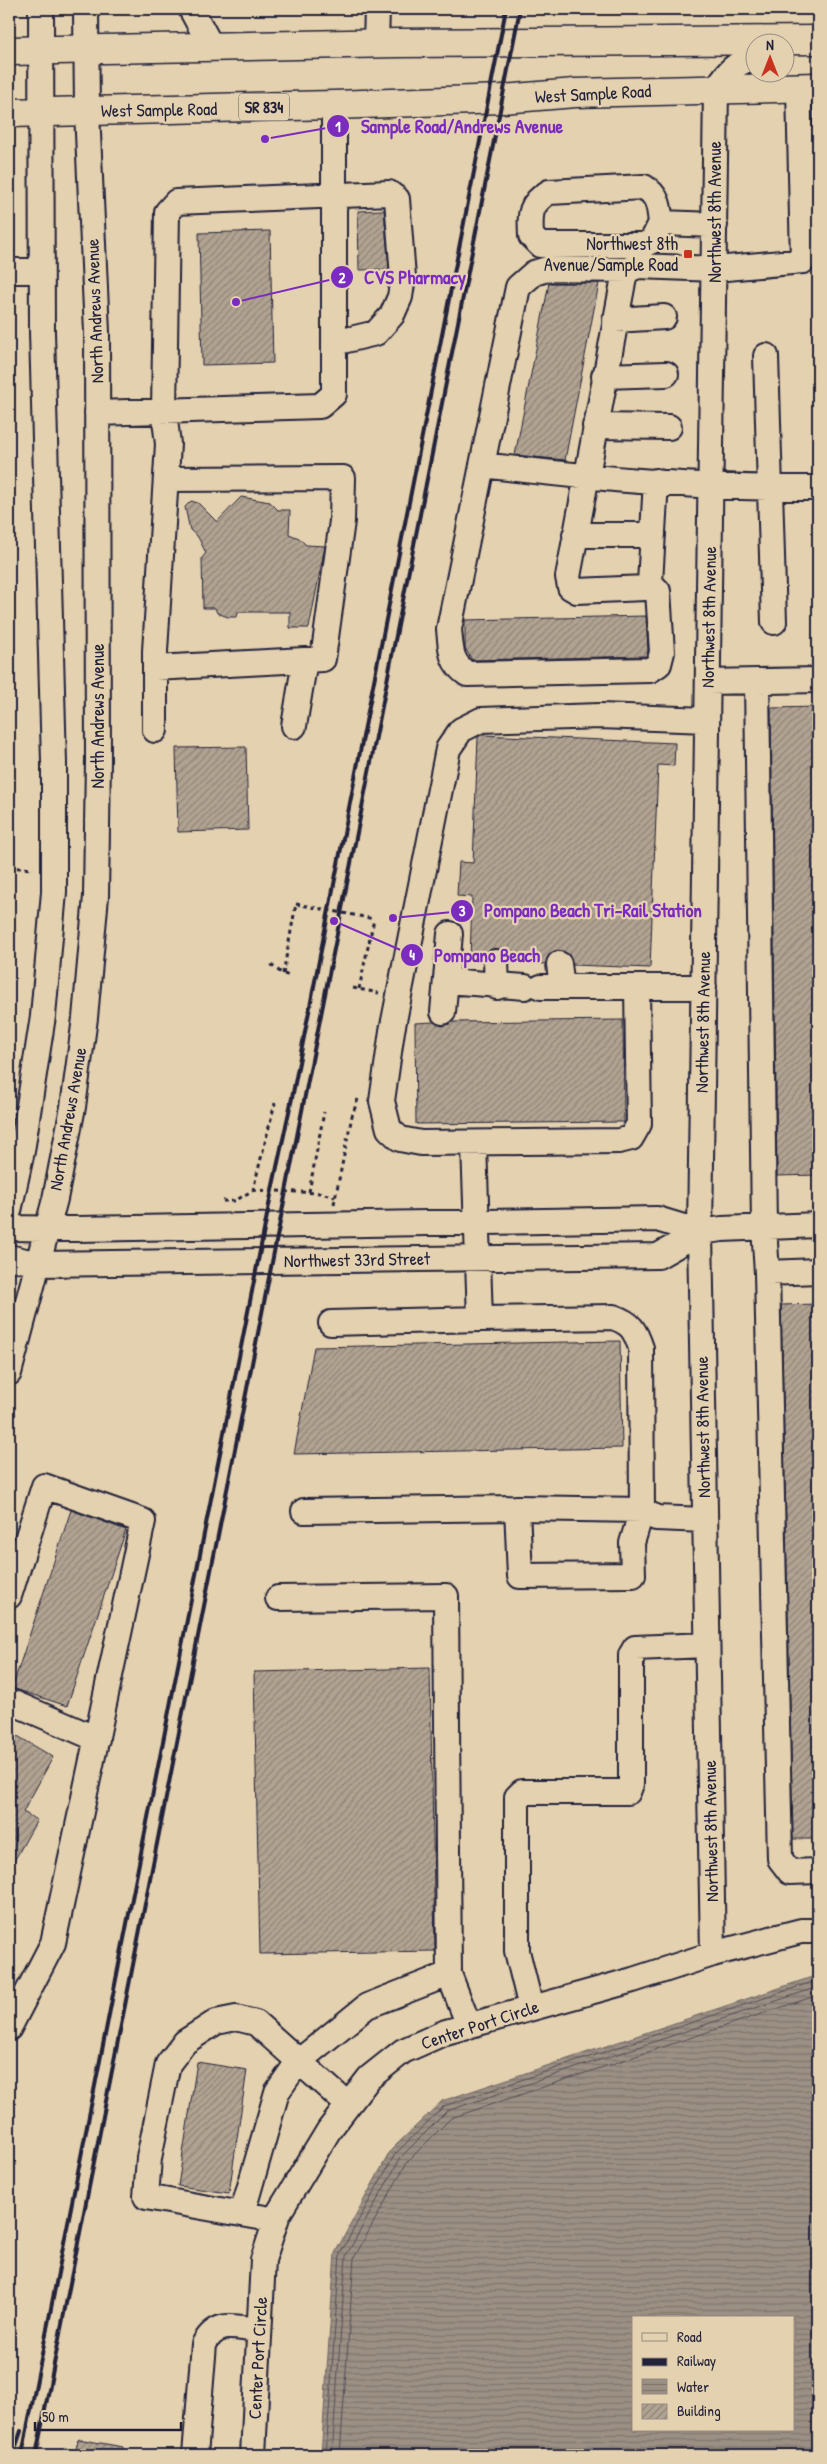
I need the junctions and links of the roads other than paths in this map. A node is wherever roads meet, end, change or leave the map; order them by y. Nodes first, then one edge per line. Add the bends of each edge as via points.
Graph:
1 (41, 9) edge
2 (86, 9) edge
3 (191, 9) edge
4 (377, 9) edge
5 (818, 40) edge
6 (376, 44) junction
7 (818, 45) edge
8 (211, 46) junction
9 (41, 50) junction
10 (87, 50) junction
11 (794, 50) edge
12 (9, 51) edge
13 (744, 61) edge
14 (809, 88) edge
15 (716, 89) junction
16 (334, 105) junction
17 (88, 111) junction
18 (40, 112) junction
19 (9, 113) edge
20 (334, 195) junction
21 (660, 223) junction
22 (715, 225) junction
23 (716, 269) junction
24 (628, 270) junction
25 (9, 271) edge
26 (41, 271) junction
27 (664, 317) dead end
28 (615, 320) junction
29 (334, 344) junction
30 (766, 356) dead end
31 (666, 374) dead end
32 (604, 376) junction
33 (164, 412) junction
34 (97, 413) junction
35 (595, 426) junction
36 (669, 427) dead end
37 (482, 465) junction
38 (585, 477) junction
39 (166, 479) junction
40 (656, 481) junction
41 (712, 485) junction
42 (818, 488) edge
43 (771, 489) junction
44 (576, 535) junction
45 (653, 535) junction
46 (650, 583) junction
47 (774, 622) dead end
48 (305, 660) junction
49 (155, 668) junction
50 (818, 680) edge
51 (757, 681) junction
52 (708, 682) junction
53 (707, 720) junction
54 (294, 726) dead end
55 (155, 730) dead end
56 (450, 934) dead end
57 (496, 962) dead end
58 (446, 981) junction
59 (498, 986) junction
60 (704, 986) junction
61 (637, 987) junction
62 (443, 1012) dead end
63 (474, 1144) junction
64 (9, 1211) edge
65 (477, 1222) junction
66 (818, 1225) edge
67 (764, 1227) junction
68 (9, 1228) edge
69 (46, 1230) junction
70 (700, 1232) junction
71 (9, 1257) edge
72 (479, 1259) junction
73 (38, 1264) junction
74 (818, 1272) edge
75 (767, 1273) junction
76 (480, 1319) junction
77 (331, 1323) dead end
78 (9, 1373) edge
79 (517, 1508) junction
80 (642, 1510) junction
81 (304, 1511) dead end
82 (705, 1520) junction
83 (9, 1596) edge
84 (278, 1598) dead end
85 (707, 1645) junction
86 (9, 1701) edge
87 (97, 1739) junction
88 (818, 1871) edge
89 (818, 1931) edge
90 (713, 1954) junction
91 (449, 1974) junction
92 (531, 2008) junction
93 (470, 2026) junction
94 (9, 2028) edge
95 (298, 2062) junction
96 (348, 2105) junction
97 (242, 2214) junction
98 (276, 2220) junction
99 (259, 2330) junction
100 (195, 2455) edge
101 (253, 2455) edge

1 - 9 street
2 - 10 street, North Andrews Avenue
3 - 8 street
4 - 6 street
5 - 6 main road
6 - 8 main road
7 - 11 street
8 - 10 main road
9 - 10 main road
9 - 12 main road
9 - 18 street
10 - 17 street, North Andrews Avenue
13 - 15 street via 727,72
14 - 15 main road, West Sample Road / SR 834
14 - 23 street via 804,261
15 - 16 main road, West Sample Road / SR 834
15 - 22 street, Northwest 8th Avenue
16 - 17 main road, West Sample Road / SR 834
16 - 20 street
17 - 18 main road, West Sample Road / SR 834
17 - 34 street, North Andrews Avenue
18 - 19 main road, West Sample Road / SR 834
18 - 26 street
20 - 29 street
20 - 29 street via 389,193 397,199 403,277 400,297 392,315 376,332
20 - 33 street via 176,202 167,212
21 - 21 street via 652,241 643,245 540,245 531,236 530,213 538,199 549,192 644,187 652,191 658,200
21 - 22 street
22 - 23 street, Northwest 8th Avenue
23 - 24 street via 638,266
23 - 41 street, Northwest 8th Avenue
24 - 28 street
24 - 37 street via 547,269 534,273 518,287
25 - 26 street
26 - 64 street via 54,762 54,892 43,1016 22,1151
27 - 28 street
28 - 32 street
29 - 33 street via 334,394 320,406
30 - 43 street
31 - 32 street
32 - 35 street
33 - 34 street
33 - 39 street via 168,444
34 - 69 street, North Andrews Avenue via 96,896 73,1107
35 - 36 street
35 - 38 street
37 - 38 street
37 - 46 street via 449,629 457,666 467,674 650,670 659,664 662,652 658,591
38 - 40 street
38 - 44 street
39 - 48 street via 343,478 342,521 323,659
39 - 49 street
40 - 41 street
40 - 45 street
41 - 43 street
41 - 52 street, Northwest 8th Avenue
42 - 43 street
43 - 47 street
44 - 45 street
44 - 46 street via 568,577 570,587 577,591 645,588
45 - 46 street
48 - 49 street
48 - 54 street
49 - 55 street
50 - 51 street
51 - 52 street
51 - 67 street
52 - 53 street, Northwest 8th Avenue
53 - 60 street, Northwest 8th Avenue
53 - 63 street via 600,716 481,720 461,730 448,749 392,1031 382,1102 388,1129 400,1139 421,1144
56 - 58 street
57 - 59 street
58 - 59 street
58 - 62 street
59 - 61 street via 547,981
60 - 61 street
60 - 70 street, Northwest 8th Avenue
61 - 63 street via 639,1124 630,1138 619,1141
63 - 65 street
65 - 69 street, Northwest 33rd Street
65 - 70 street, Northwest 33rd Street via 657,1219
65 - 72 street
66 - 67 street, Northwest 33rd Street
67 - 70 street, Northwest 33rd Street
67 - 75 street
68 - 69 street, Northwest 33rd Street
69 - 73 street, North Andrews Avenue
70 - 72 street, Northwest 33rd Street via 658,1256
70 - 82 street, Northwest 8th Avenue
71 - 73 street, Northwest 33rd Street
72 - 73 street, Northwest 33rd Street
72 - 76 street
73 - 78 street, North Andrews Avenue
74 - 75 street
75 - 88 street via 780,1859 790,1872
76 - 77 street
76 - 80 street via 613,1317 627,1322 635,1330 641,1348
79 - 80 street
79 - 80 street via 520,1576 633,1575 632,1543
79 - 81 street
80 - 82 street via 656,1518
82 - 85 street, Northwest 8th Avenue
83 - 87 street via 44,1486 143,1521
84 - 91 street via 446,1596
85 - 90 street, Northwest 8th Avenue
85 - 92 street via 636,1648 631,1655 631,1784 628,1792 522,1792 517,1798 517,1951
86 - 87 street
87 - 94 street via 53,1944
89 - 90 street, Center Port Circle via 801,1931
90 - 92 street, Center Port Circle
91 - 93 street
91 - 95 street via 367,2006
92 - 93 street, Center Port Circle
93 - 96 street, Center Port Circle via 446,2032 402,2051 369,2078
95 - 96 street
95 - 97 street via 277,2092
95 - 97 street via 256,2023 236,2018 216,2022 185,2042 168,2064 149,2158 146,2197
96 - 98 street, Center Port Circle
97 - 98 street
98 - 99 street, Center Port Circle via 263,2260
99 - 100 street via 223,2327 211,2332 204,2344
99 - 101 street, Center Port Circle

